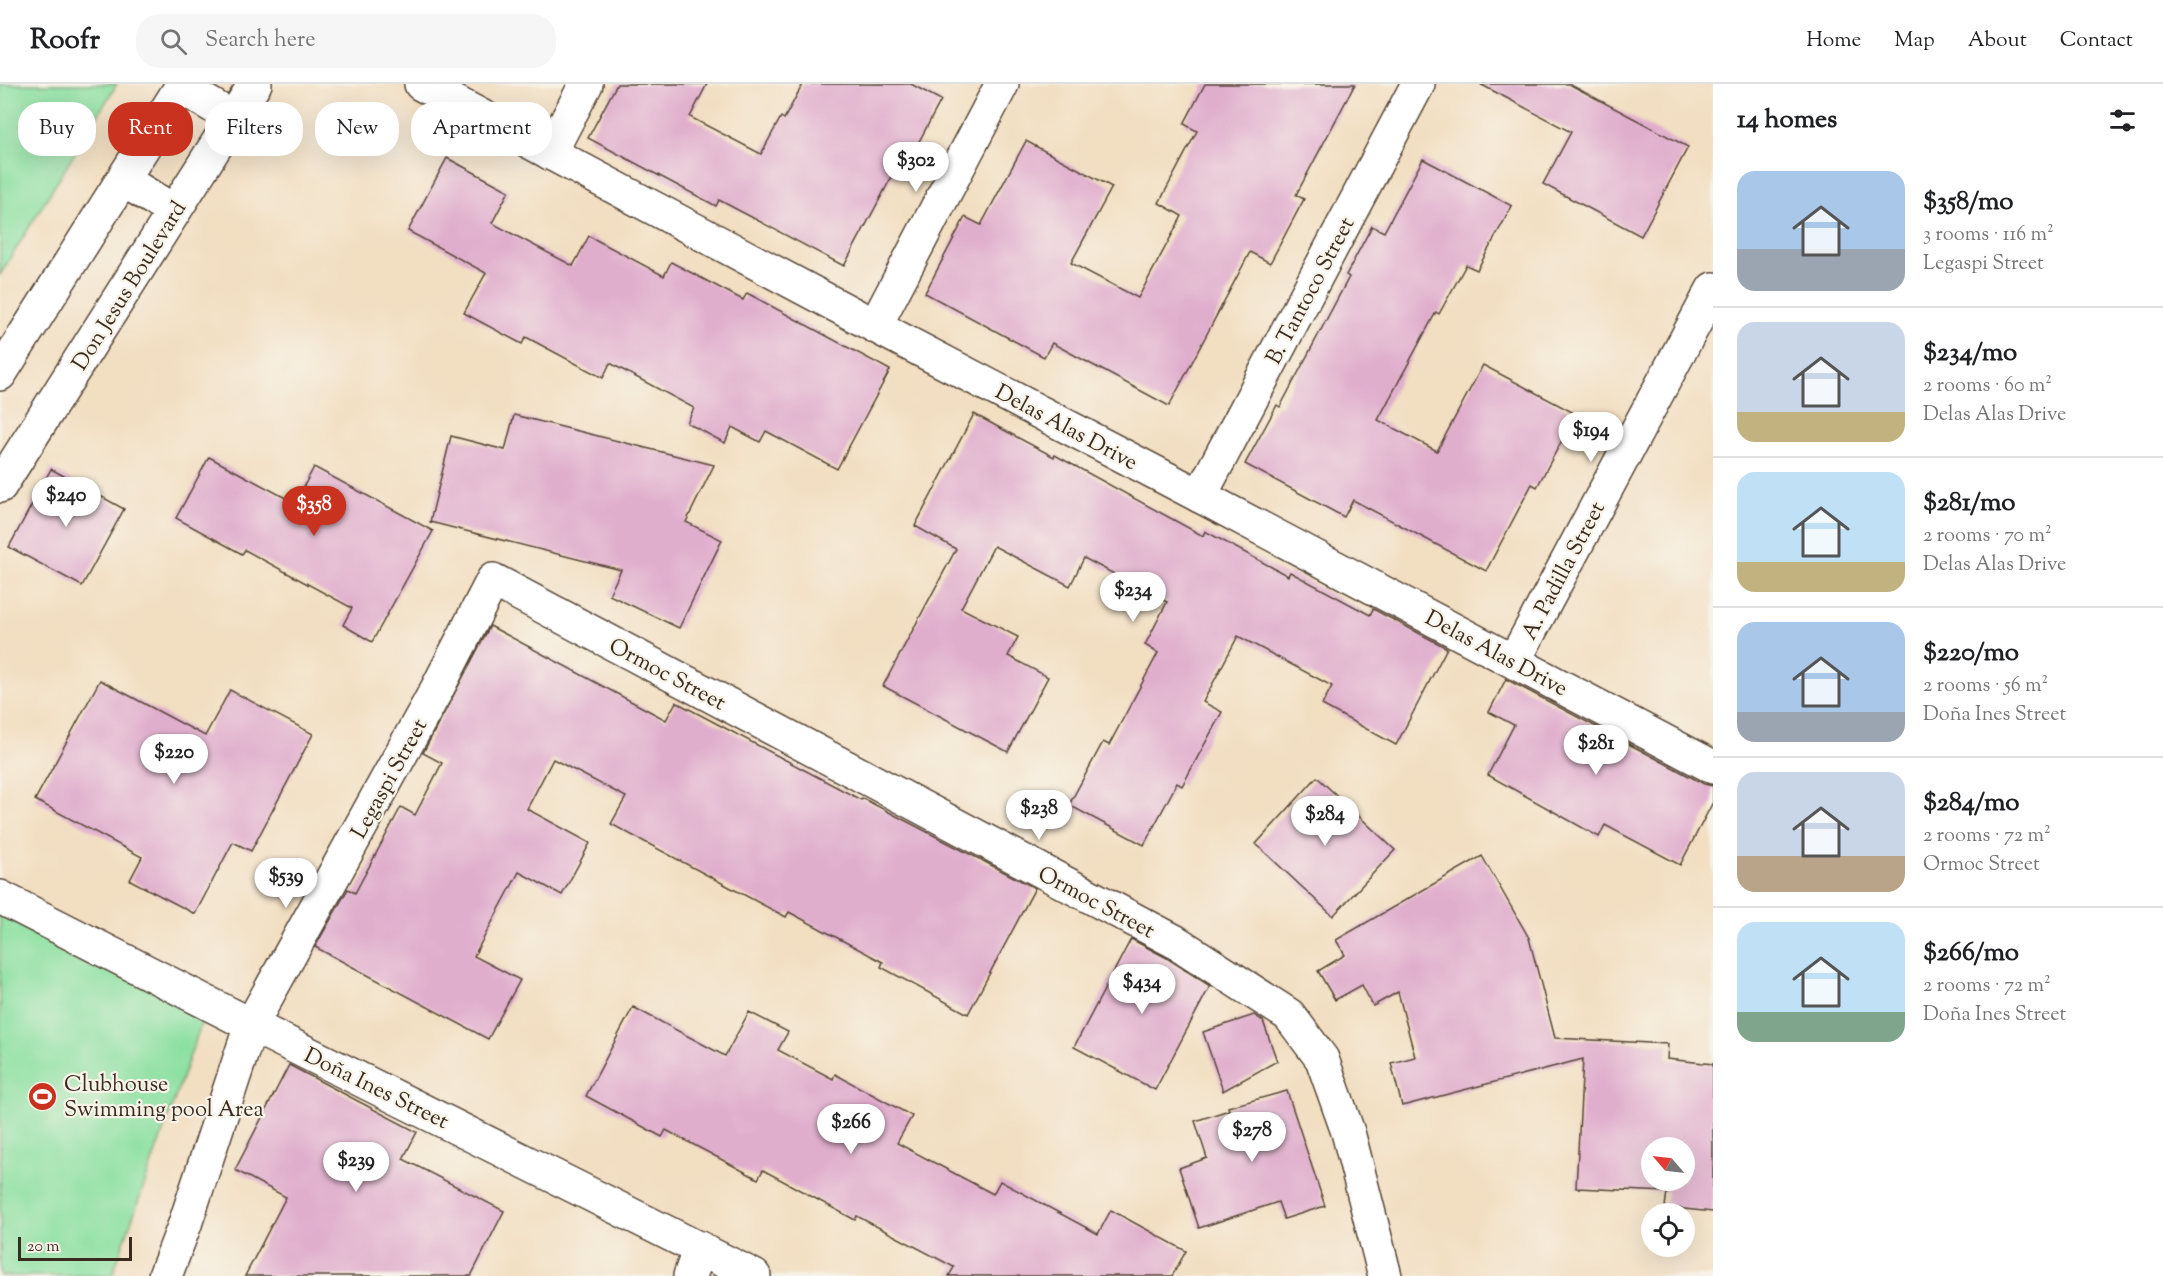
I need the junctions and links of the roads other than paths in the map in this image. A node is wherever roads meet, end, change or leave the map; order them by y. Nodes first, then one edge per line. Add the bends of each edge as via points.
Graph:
1 (255, 84) edge
2 (421, 84) edge
3 (586, 84) edge
4 (1002, 84) edge
5 (1418, 84) edge
6 (182, 86) edge
7 (208, 102) edge
8 (243, 102) edge
9 (455, 102) edge
10 (552, 149) edge
11 (552, 154) edge
12 (209, 156) edge
13 (123, 180) junction
14 (174, 211) junction
15 (1713, 289) edge
16 (875, 326) junction
17 (0, 374) edge
18 (0, 486) edge
19 (1200, 496) junction
20 (493, 580) joint
21 (1514, 661) junction
22 (1713, 767) edge
23 (0, 897) edge
24 (251, 1025) junction
25 (695, 1262) edge
26 (165, 1276) edge
27 (754, 1276) edge
28 (1385, 1276) edge

1 - 8 street, Don Jesus Boulevard
2 - 9 street, Delas Alas Drive
3 - 10 street
4 - 16 street
5 - 19 street, B. Tantoco Street
6 - 7 street
6 - 13 street
11 - 16 street, Delas Alas Drive
12 - 14 street, Don Jesus Boulevard
13 - 14 street
13 - 17 street
14 - 18 street, Don Jesus Boulevard
15 - 21 street, A. Padilla Street
16 - 19 street, Delas Alas Drive
19 - 21 street, Delas Alas Drive
20 - 24 street, Legaspi Street
20 - 28 street, Ormoc Street via 1176,942 1289,1015 1322,1059 1348,1132
21 - 22 street, Delas Alas Drive
23 - 24 street, Doña Ines Street
24 - 25 street, Doña Ines Street
24 - 26 street, Legaspi Street
25 - 27 street, Doña Ines Street

